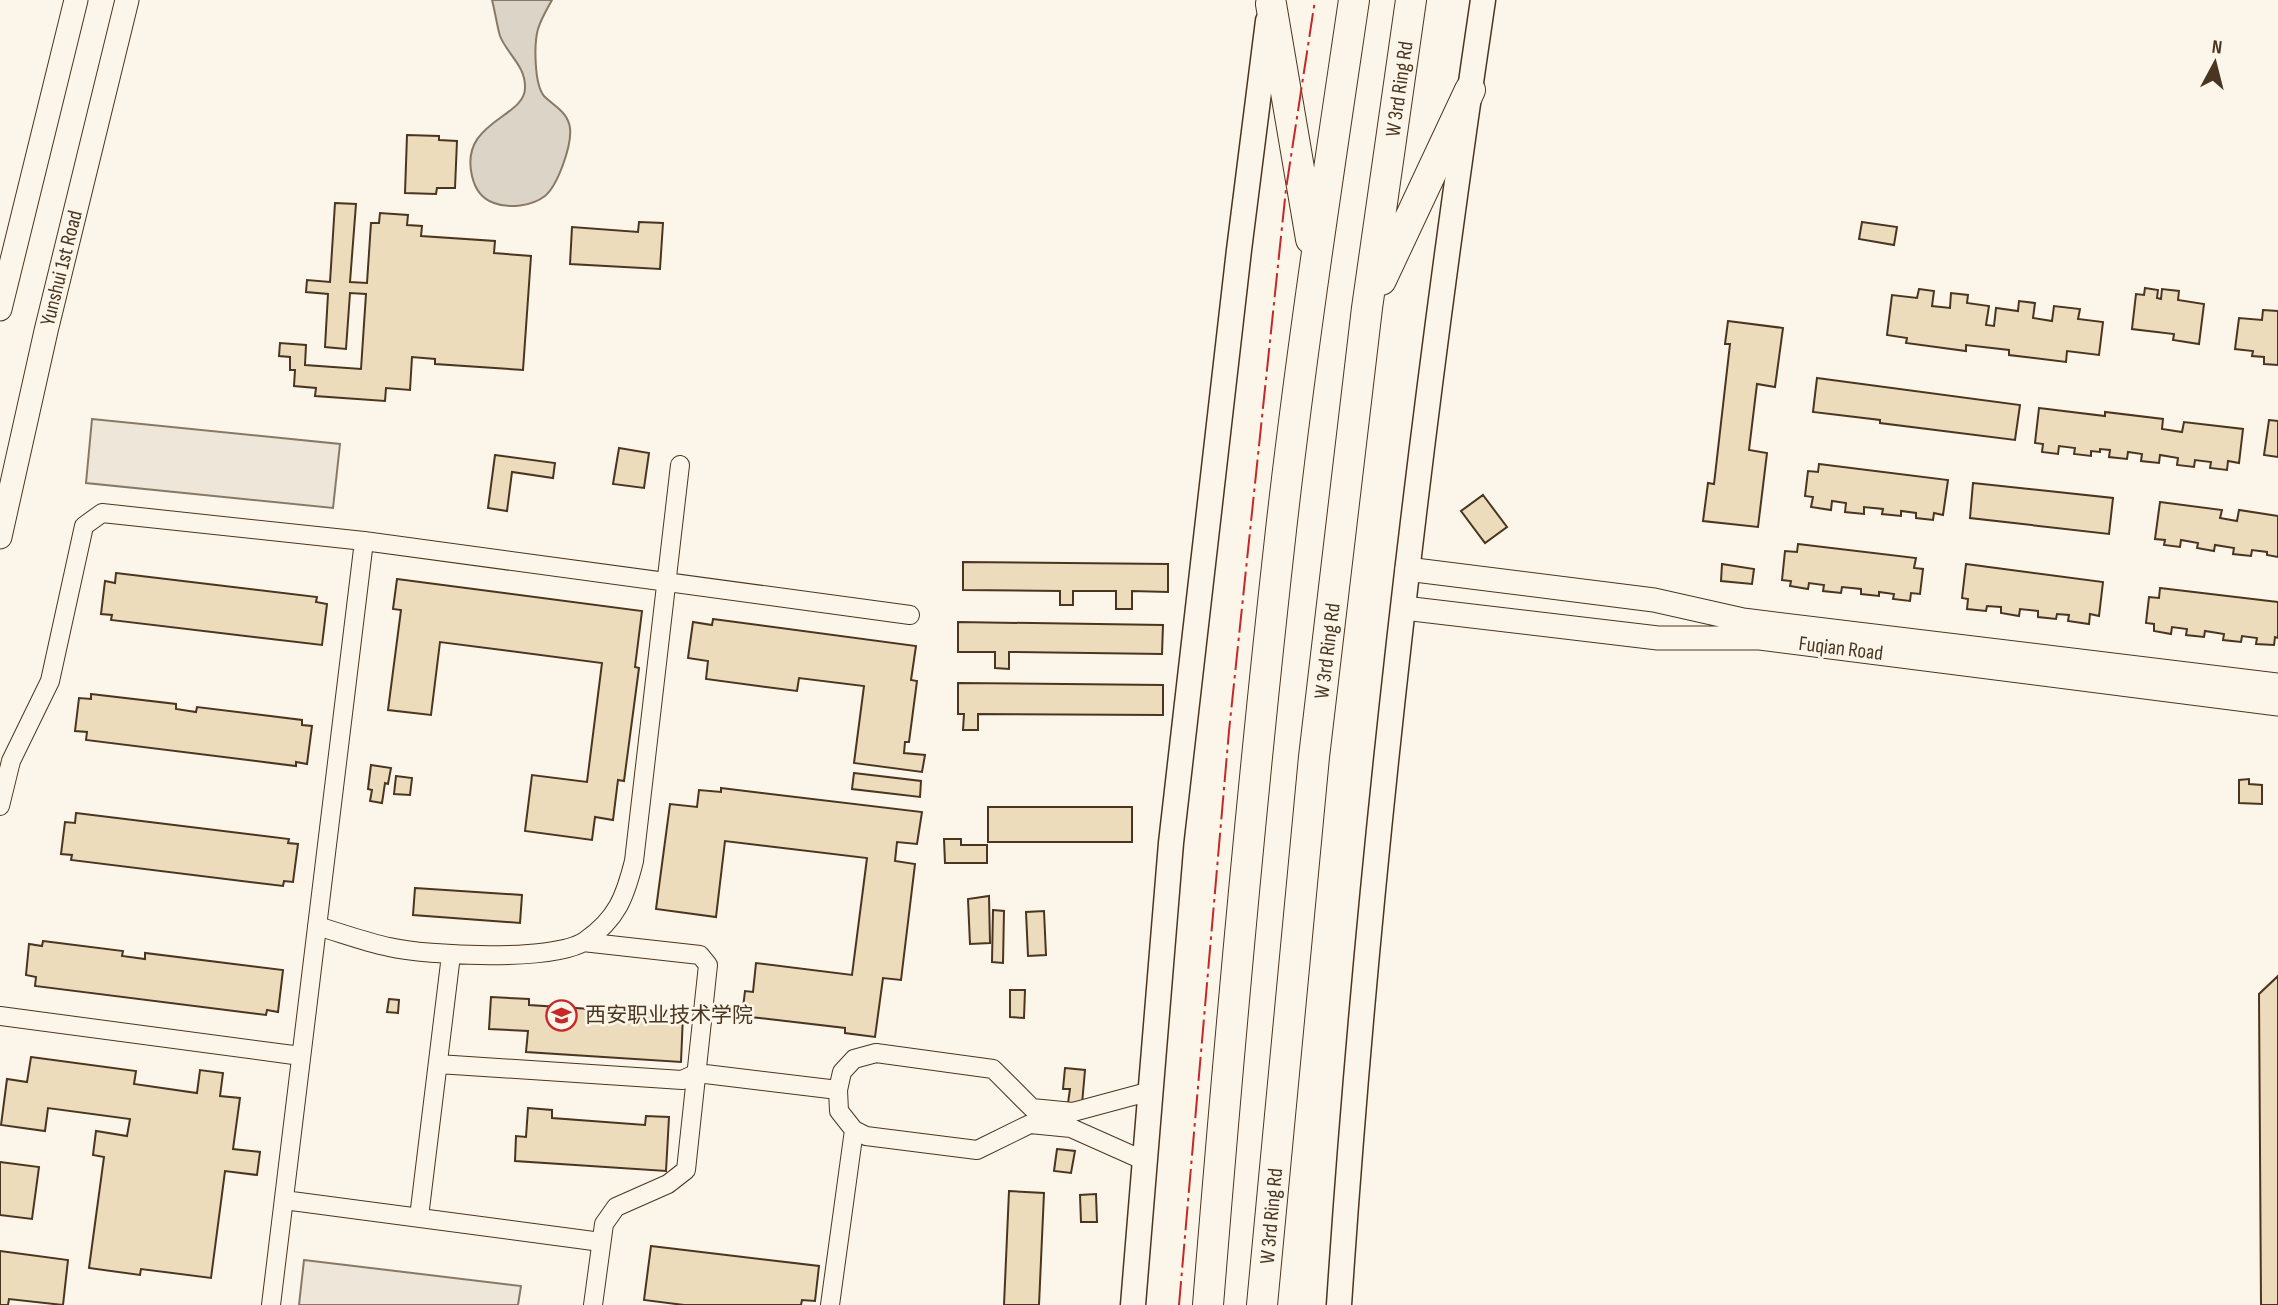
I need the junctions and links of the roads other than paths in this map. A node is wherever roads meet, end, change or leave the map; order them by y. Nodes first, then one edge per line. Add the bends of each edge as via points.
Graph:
1 (76, 0) edge
2 (127, 0) edge
3 (1354, 0) edge
4 (1411, 0) edge
5 (1483, 0) edge
6 (1271, 2) edge
7 (1469, 90) junction
8 (1315, 265) junction
9 (1367, 308) junction
10 (0, 309) edge
11 (680, 465) dead end
12 (0, 537) edge
13 (364, 541) junction
14 (1407, 569) junction
15 (666, 582) junction
16 (1404, 608) junction
17 (909, 615) dead end
18 (2278, 685) edge
19 (2278, 704) edge
20 (0, 806) edge
21 (317, 926) junction
22 (583, 942) junction
23 (451, 955) junction
24 (0, 1016) edge
25 (301, 1056) junction
26 (439, 1064) junction
27 (697, 1073) junction
28 (838, 1090) junction
29 (1151, 1091) junction
30 (854, 1130) junction
31 (1145, 1161) junction
32 (284, 1200) junction
33 (419, 1217) junction
34 (601, 1242) junction
35 (271, 1305) edge
36 (593, 1305) edge
37 (830, 1305) edge
38 (1133, 1305) edge
39 (1208, 1305) edge
40 (1262, 1305) edge
41 (1339, 1305) edge

1 - 10 street
2 - 12 street, Yunshui 1st Road
3 - 8 highway
4 - 9 highway, W 3rd Ring Rd
5 - 7 main road
6 - 8 highway
6 - 29 main road via 1171,842
7 - 9 highway
7 - 14 main road
8 - 39 highway via 1278,556 1231,1012
9 - 40 highway, W 3rd Ring Rd via 1314,757
11 - 15 street
13 - 15 street
13 - 20 street via 102,513 84,526 50,681 11,761
13 - 21 street
14 - 16 main road
14 - 18 street, Fuqian Road via 1654,600 1743,620
15 - 17 street
15 - 22 street via 634,861 626,891 612,917
16 - 19 street, Fuqian Road via 1658,638 1760,638
16 - 41 main road via 1364,981
21 - 23 street via 391,948
21 - 25 street
22 - 23 street via 528,955
22 - 27 street via 700,955 708,965
23 - 26 street
24 - 25 street
25 - 32 street
26 - 27 street via 682,1080
26 - 33 street
27 - 28 street
27 - 34 street via 686,1170 668,1184 616,1207 604,1224
28 - 29 street via 842,1072 854,1059 876,1053 993,1069 1032,1108 1073,1112
28 - 30 street via 839,1111
29 - 31 main road
30 - 31 street via 866,1136 977,1150 1030,1124 1071,1128
30 - 37 street
31 - 38 main road
32 - 33 street
32 - 35 street
33 - 34 street
34 - 36 street

